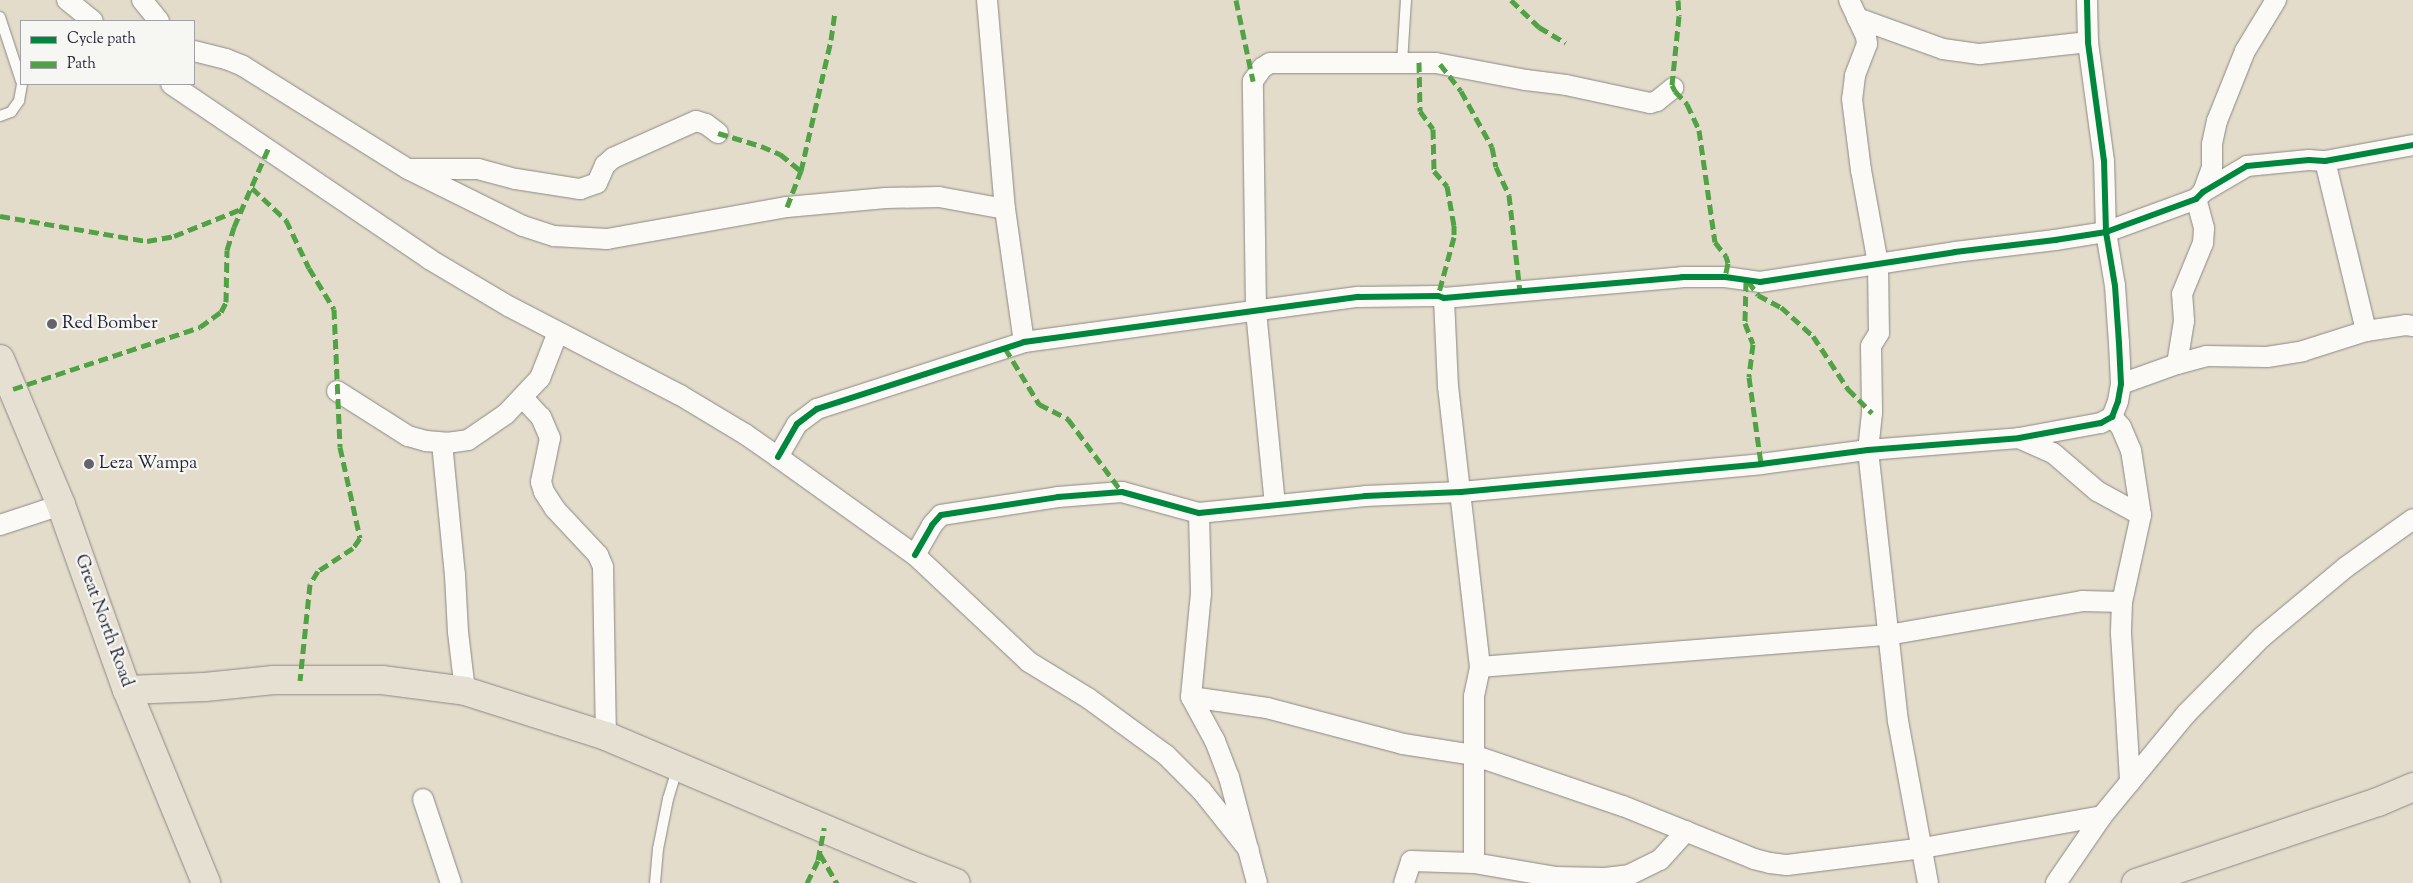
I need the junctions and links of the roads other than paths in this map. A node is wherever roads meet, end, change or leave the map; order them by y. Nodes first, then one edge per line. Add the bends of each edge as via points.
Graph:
1 (67, 0) edge
2 (142, 0) edge
3 (988, 0) edge
4 (1406, 0) edge
5 (1849, 0) edge
6 (2087, 0) edge
7 (2276, 0) edge
8 (0, 17) edge
9 (1857, 18) junction
10 (92, 20) edge
11 (158, 20) edge
12 (2088, 42) junction
13 (195, 51) edge
14 (1402, 64) junction
15 (20, 76) edge
16 (22, 85) edge
17 (172, 85) edge
18 (1674, 88) dead end
19 (0, 116) edge
20 (718, 133) dead end
21 (2413, 145) edge
22 (2325, 161) junction
23 (408, 169) junction
24 (2199, 196) junction
25 (1005, 209) junction
26 (2106, 232) junction
27 (1878, 264) junction
28 (1444, 298) junction
29 (1256, 310) junction
30 (2413, 326) edge
31 (558, 332) junction
32 (2366, 332) junction
33 (1024, 342) junction
34 (0, 359) edge
35 (2177, 364) junction
36 (2121, 384) junction
37 (337, 390) dead end
38 (523, 398) junction
39 (2112, 417) junction
40 (2019, 438) junction
41 (442, 443) junction
42 (1868, 450) junction
43 (778, 457) junction
44 (1461, 492) junction
45 (61, 505) junction
46 (1275, 505) junction
47 (1199, 513) junction
48 (2141, 515) junction
49 (2413, 519) edge
50 (0, 525) edge
51 (915, 555) junction
52 (2122, 602) junction
53 (1888, 635) junction
54 (1480, 667) junction
55 (127, 690) junction
56 (466, 691) junction
57 (1191, 697) junction
58 (606, 736) junction
59 (1473, 755) junction
60 (678, 766) junction
61 (2130, 782) junction
62 (2410, 793) edge
63 (423, 799) dead end
64 (2102, 816) junction
65 (1686, 831) junction
66 (1923, 848) junction
67 (1249, 850) junction
68 (1474, 863) junction
69 (206, 883) edge
70 (451, 883) edge
71 (656, 883) edge
72 (956, 883) edge
73 (1257, 883) edge
74 (1404, 883) edge
75 (1928, 883) edge
76 (2056, 883) edge
77 (2136, 883) edge

1 - 10 street
2 - 11 street
3 - 25 street
4 - 14 lane
5 - 9 street
6 - 12 street
7 - 24 street via 2245,51 2217,121 2212,167
8 - 15 lane
9 - 12 street via 1943,49 1980,54
9 - 27 street via 1867,44 1855,76 1852,99
12 - 26 street via 2104,160
13 - 23 street via 243,66
14 - 18 street via 1436,63 1650,103
14 - 29 street via 1270,63 1256,75
16 - 19 lane via 19,101 11,112
17 - 31 street via 430,259
20 - 23 street via 696,121 613,158 605,165 597,183 580,189 516,180 478,169
21 - 22 street
22 - 24 street via 2248,166
22 - 32 street
23 - 25 street via 522,226 554,236 580,238 607,239 787,207 886,198 939,196
24 - 26 street
24 - 35 street via 2203,243 2182,294 2184,321
25 - 33 street
26 - 27 street
26 - 36 street via 2115,286
27 - 28 street via 1760,282 1682,277
27 - 42 street via 1880,333 1872,346 1872,413
28 - 29 street via 1359,297
28 - 44 street via 1448,387
29 - 33 street
29 - 46 street
30 - 32 street
31 - 38 street via 540,378
31 - 43 street via 680,395
32 - 35 street via 2267,357 2206,356
33 - 43 street via 817,409 797,424
34 - 45 main road, Great North Road
35 - 36 street
36 - 39 street
37 - 41 street via 408,436
38 - 41 street via 468,440
38 - 58 street via 540,417 550,438 541,482 544,492 555,509 598,555 603,567
39 - 40 street via 2101,423
39 - 48 street via 2121,426 2131,450
40 - 42 street
40 - 48 street via 2054,453 2097,491
41 - 56 street
42 - 44 street via 1761,464
42 - 53 street
43 - 51 street
44 - 46 street via 1365,496
44 - 54 street
45 - 50 street
45 - 55 main road, Great North Road
46 - 47 street
47 - 51 street via 1122,492 1058,497 941,515
47 - 57 street via 1201,593
48 - 52 street
49 - 61 street via 2346,566 2262,637 2186,714
51 - 67 street via 1029,662 1088,698 1166,755 1202,791
52 - 53 street via 2082,601
52 - 61 street
53 - 54 street
53 - 66 street via 1899,730
54 - 59 street via 1474,696
55 - 56 main road via 283,680 382,680
55 - 69 main road, Great North Road
56 - 58 main road
57 - 59 street via 1267,708 1403,744
57 - 67 street via 1216,742
58 - 60 main road
59 - 65 street
59 - 68 street
60 - 71 lane via 658,849
60 - 72 main road
61 - 64 street
62 - 77 main road
63 - 70 street
64 - 66 street
64 - 76 street
65 - 66 street via 1754,859 1787,865
65 - 68 street via 1660,860 1629,874 1605,878 1555,877
66 - 75 street
67 - 73 street
68 - 74 street via 1411,861

